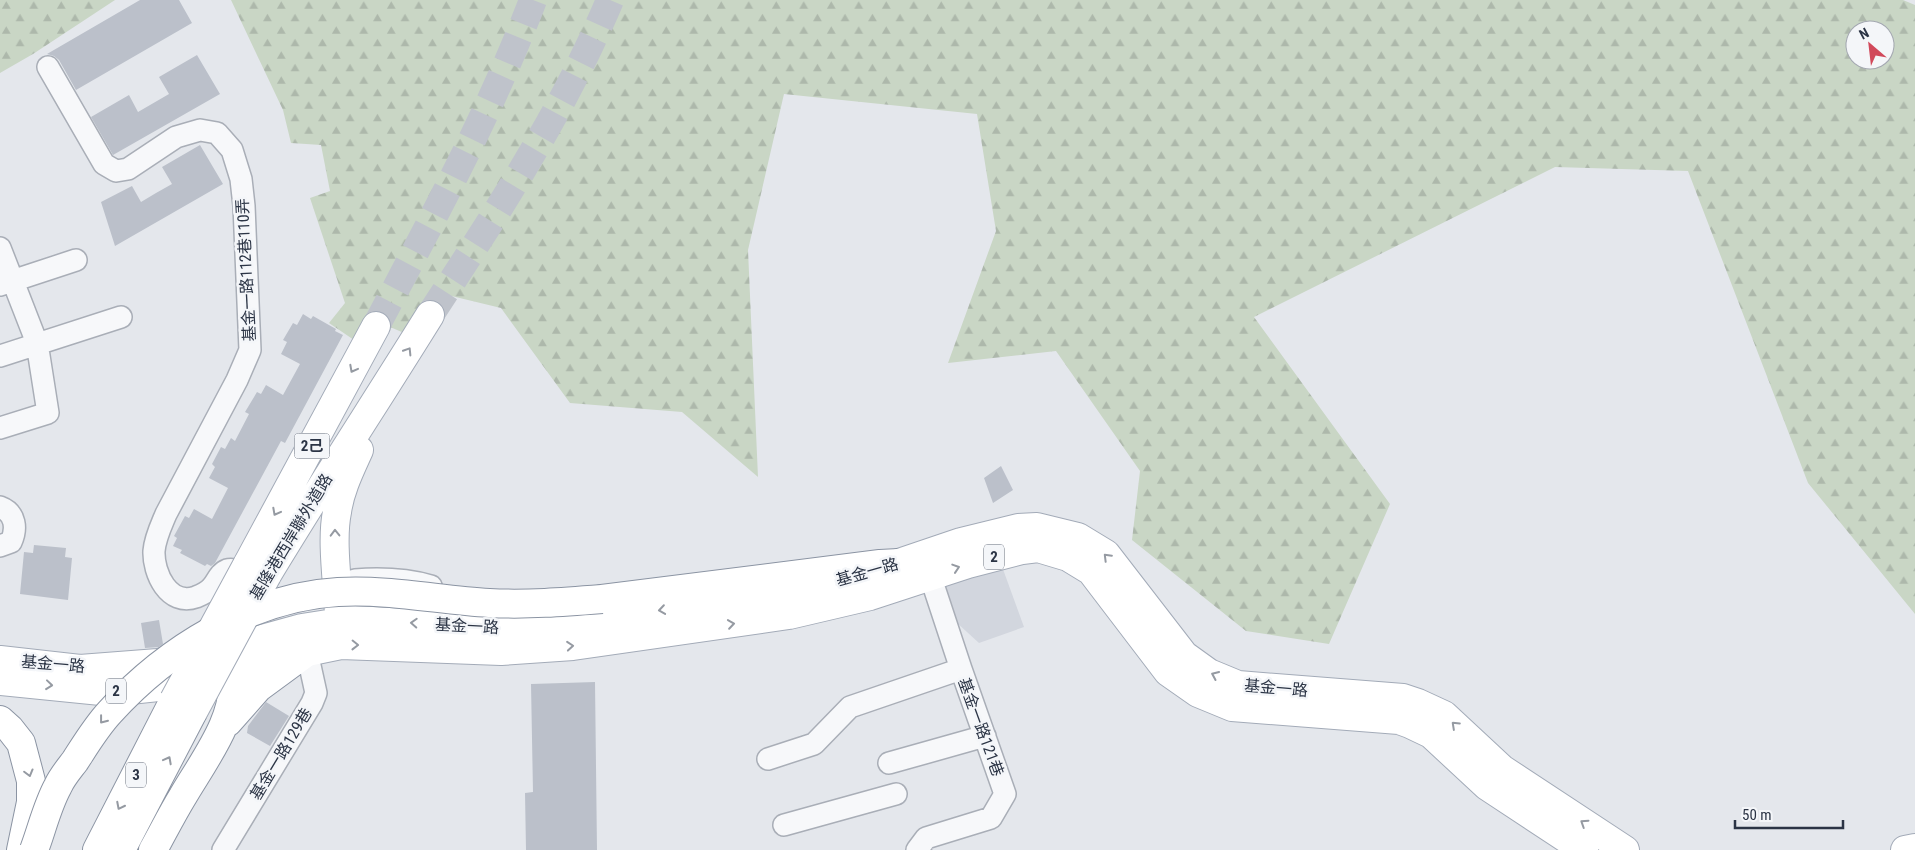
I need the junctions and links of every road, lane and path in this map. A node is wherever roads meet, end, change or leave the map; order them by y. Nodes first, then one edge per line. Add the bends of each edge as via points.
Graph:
1 (48, 67) dead end
2 (0, 248) edge
3 (76, 260) dead end
4 (6, 283) edge
5 (430, 315) tunnel mouth
6 (122, 317) dead end
7 (376, 326) tunnel mouth
8 (36, 343) junction
9 (0, 356) edge
10 (386, 387) junction
11 (0, 428) edge
12 (0, 507) edge
13 (0, 546) edge
14 (914, 570) junction
15 (263, 577) junction
16 (338, 582) junction
17 (340, 621) junction
18 (538, 637) junction
19 (307, 652) junction
20 (0, 660) edge
21 (224, 662) junction
22 (961, 669) junction
23 (0, 681) edge
24 (184, 706) junction
25 (5, 724) edge
26 (218, 736) junction
27 (985, 736) junction
28 (768, 759) dead end
29 (889, 763) dead end
30 (896, 794) dead end
31 (784, 825) dead end
32 (1915, 848) edge
33 (21, 850) edge
34 (34, 850) edge
35 (97, 850) edge
36 (121, 850) edge
37 (153, 850) edge
38 (223, 850) edge
39 (917, 850) edge
40 (1584, 850) edge
41 (1625, 850) edge
42 (1904, 850) edge

1 - 15 street, 基金一路112巷110弄 via 104,164 116,171 128,169 176,137 200,130 217,133 232,150 241,179 244,206 250,350 166,514 154,552 161,581 177,598 202,595 227,570
2 - 4 street
3 - 4 street
4 - 8 street
10 -> 5 main road, 基隆港西岸聯外道路 / 2己
6 - 8 street
7 -> 15 main road, 基隆港西岸聯外道路 / 2己
8 - 9 street
8 - 11 street via 48,413
10 - 15 main road, 基隆港西岸聯外道路 / 2己
16 -> 10 main road via 335,529 341,495
12 - 13 street via 15,521 15,533 11,542
14 - 18 main road, 基金一路 / 2 via 785,593 571,623
14 - 22 street, 基金一路121巷
14 -> 34 main road, bridge via 880,564 602,599 553,602 491,603 367,592 339,592 291,599 227,622 191,643 145,678 109,712 57,787
14 -> 40 main road, 基金一路 / 2 via 968,564 1038,548 1068,557 1091,571 1168,672 1198,693 1232,707 1399,720 1410,724 1431,734 1487,786
41 -> 14 main road, 基金一路 / 2 via 1502,768 1444,715 1418,703 1403,698 1238,685 1209,673 1184,655 1106,554 1078,537 1037,527 1018,528 961,542
15 - 16 street
15 - 24 main road, 基隆港西岸聯外道路 / 2己, bridge
16 - 17 main road
16 - 18 street via 373,578 425,584 459,595
18 -> 17 main road, 基金一路 / 2 via 500,628
17 - 19 main road
17 - 21 main road, 基金一路 / 2 via 302,628
19 -> 18 main road, 基金一路 / 2 via 349,645 501,651
19 - 21 main road, 基金一路 / 2
19 - 26 main road via 258,688
19 - 38 street, 基金一路129巷 via 316,693 312,703
20 - 21 main road, 基金一路 / 2 via 80,669
23 -> 21 main road, 基金一路 / 2 via 111,692 177,685
21 - 26 main road via 234,687
22 - 27 street, 基金一路121巷
22 - 28 street via 850,706 814,744
24 -> 35 main road, 3
36 -> 24 main road, 3
25 -> 33 main road via 21,744 31,782 31,802
26 - 37 main road
27 - 29 street
27 - 39 street, 基金一路121巷 via 1005,794 996,810 991,818 926,838
30 - 31 street
32 - 42 main road

